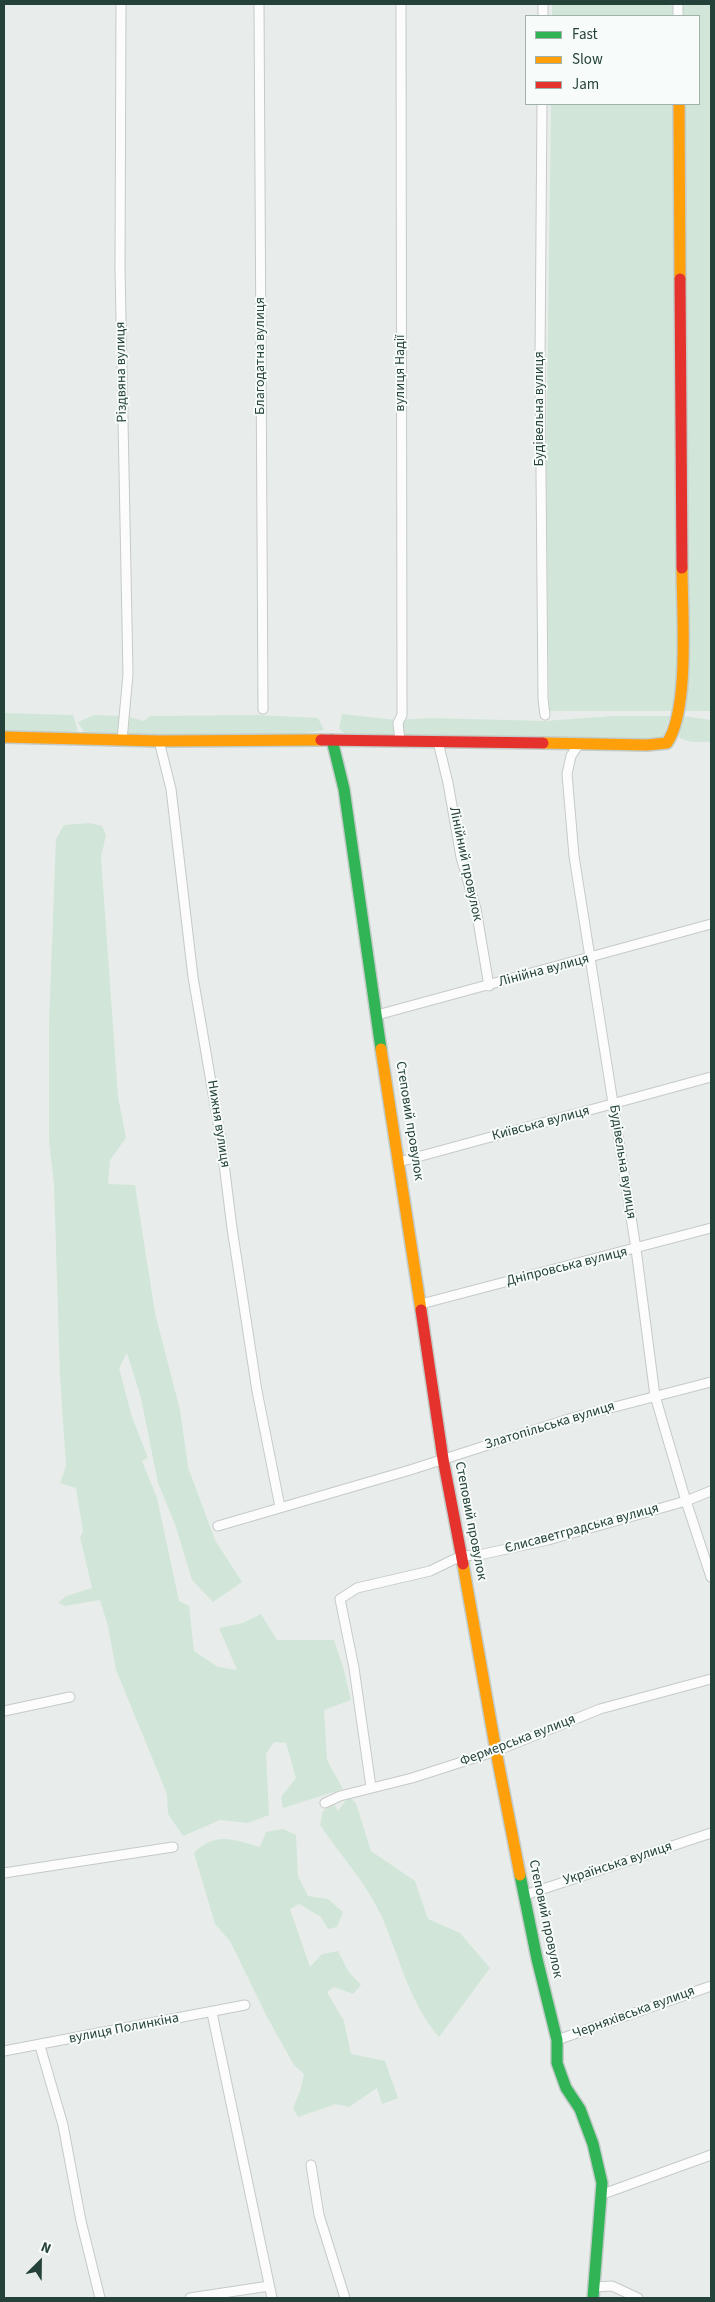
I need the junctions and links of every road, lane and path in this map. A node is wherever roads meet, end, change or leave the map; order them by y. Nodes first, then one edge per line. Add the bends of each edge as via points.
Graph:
1 (121, 4) edge
2 (259, 4) edge
3 (401, 4) edge
4 (542, 105) edge
5 (679, 105) edge
6 (263, 709) dead end
7 (545, 715) dead end
8 (4, 737) edge
9 (122, 740) junction
10 (332, 740) junction
11 (400, 741) junction
12 (159, 742) junction
13 (438, 742) junction
14 (579, 744) junction
15 (711, 924) edge
16 (589, 959) junction
17 (489, 986) junction
18 (377, 1015) junction
19 (711, 1077) edge
20 (613, 1104) junction
21 (399, 1162) junction
22 (711, 1228) edge
23 (636, 1249) junction
24 (421, 1304) junction
25 (711, 1382) edge
26 (655, 1396) junction
27 (443, 1459) junction
28 (711, 1491) edge
29 (686, 1501) junction
30 (280, 1507) junction
31 (218, 1526) dead end
32 (461, 1556) junction
33 (711, 1577) edge
34 (711, 1679) edge
35 (70, 1697) dead end
36 (4, 1711) edge
37 (496, 1751) junction
38 (372, 1787) junction
39 (325, 1803) dead end
40 (711, 1833) edge
41 (173, 1847) dead end
42 (4, 1873) edge
43 (525, 1895) junction
44 (711, 1986) edge
45 (244, 2005) dead end
46 (212, 2012) junction
47 (557, 2040) junction
48 (40, 2046) junction
49 (4, 2051) edge
50 (711, 2155) edge
51 (311, 2165) dead end
52 (603, 2194) junction
53 (268, 2286) junction
54 (593, 2293) edge
55 (100, 2298) edge
56 (190, 2298) edge
57 (272, 2298) edge
58 (345, 2298) edge
59 (638, 2298) edge

1 - 9 street, Різдвяна вулиця via 120,268 128,674
2 - 6 street, Благодатна вулиця
3 - 11 street, вулиця Надії
4 - 7 street, Будівельна вулиця via 540,368
5 - 14 street via 680,705 674,735 668,743
8 - 9 street
9 - 12 street
10 - 11 street
10 - 12 street
10 - 18 street, Степовий провулок via 344,789
11 - 13 street
12 - 30 street, Нижня вулиця via 171,789 194,977 257,1391
13 - 14 street
13 - 17 street, Лінійний провулок via 461,857 476,909
14 - 16 street, Будівельна вулиця via 571,756 567,774 574,856
15 - 16 street, Лінійна вулиця
16 - 17 street, Лінійна вулиця
16 - 20 street, Будівельна вулиця
17 - 18 street, Лінійна вулиця
18 - 21 street, Степовий провулок
19 - 20 street, Київська вулиця
20 - 21 street, Київська вулиця
20 - 23 street, Будівельна вулиця
21 - 24 street, Степовий провулок
22 - 23 street, Дніпровська вулиця
23 - 24 street, Дніпровська вулиця
23 - 26 street, Будівельна вулиця
24 - 27 street, Степовий провулок
25 - 26 street, Златопільська вулиця
26 - 27 street, Златопільська вулиця via 572,1418
26 - 29 street, Будівельна вулиця
27 - 30 street, Златопільська вулиця
27 - 32 street, Степовий провулок
28 - 29 street, Єлисаветградська вулиця
29 - 32 street, Єлисаветградська вулиця via 548,1540
29 - 33 street, Будівельна вулиця
30 - 31 street, Златопільська вулиця
32 - 37 street, Степовий провулок
32 - 38 street, Єлисаветградська вулиця via 430,1571 357,1588 340,1599
34 - 37 street, Фермерська вулиця via 600,1709
35 - 36 street
37 - 38 street, Фермерська вулиця via 412,1778
37 - 43 street, Степовий провулок
38 - 39 street, Фермерська вулиця
40 - 43 street, Українська вулиця
41 - 42 street
43 - 47 street, Степовий провулок
44 - 47 street, Черняхівська вулиця
45 - 46 street, вулиця Полинкіна
46 - 48 street, вулиця Полинкіна
46 - 53 street
47 - 52 street, Степовий провулок via 557,2062 593,2144
48 - 49 street, вулиця Полинкіна
48 - 55 street via 63,2125
50 - 52 street
51 - 58 street via 319,2215
52 - 54 street, Степовий провулок via 598,2218
53 - 56 street
53 - 57 street
54 - 59 street via 612,2286

